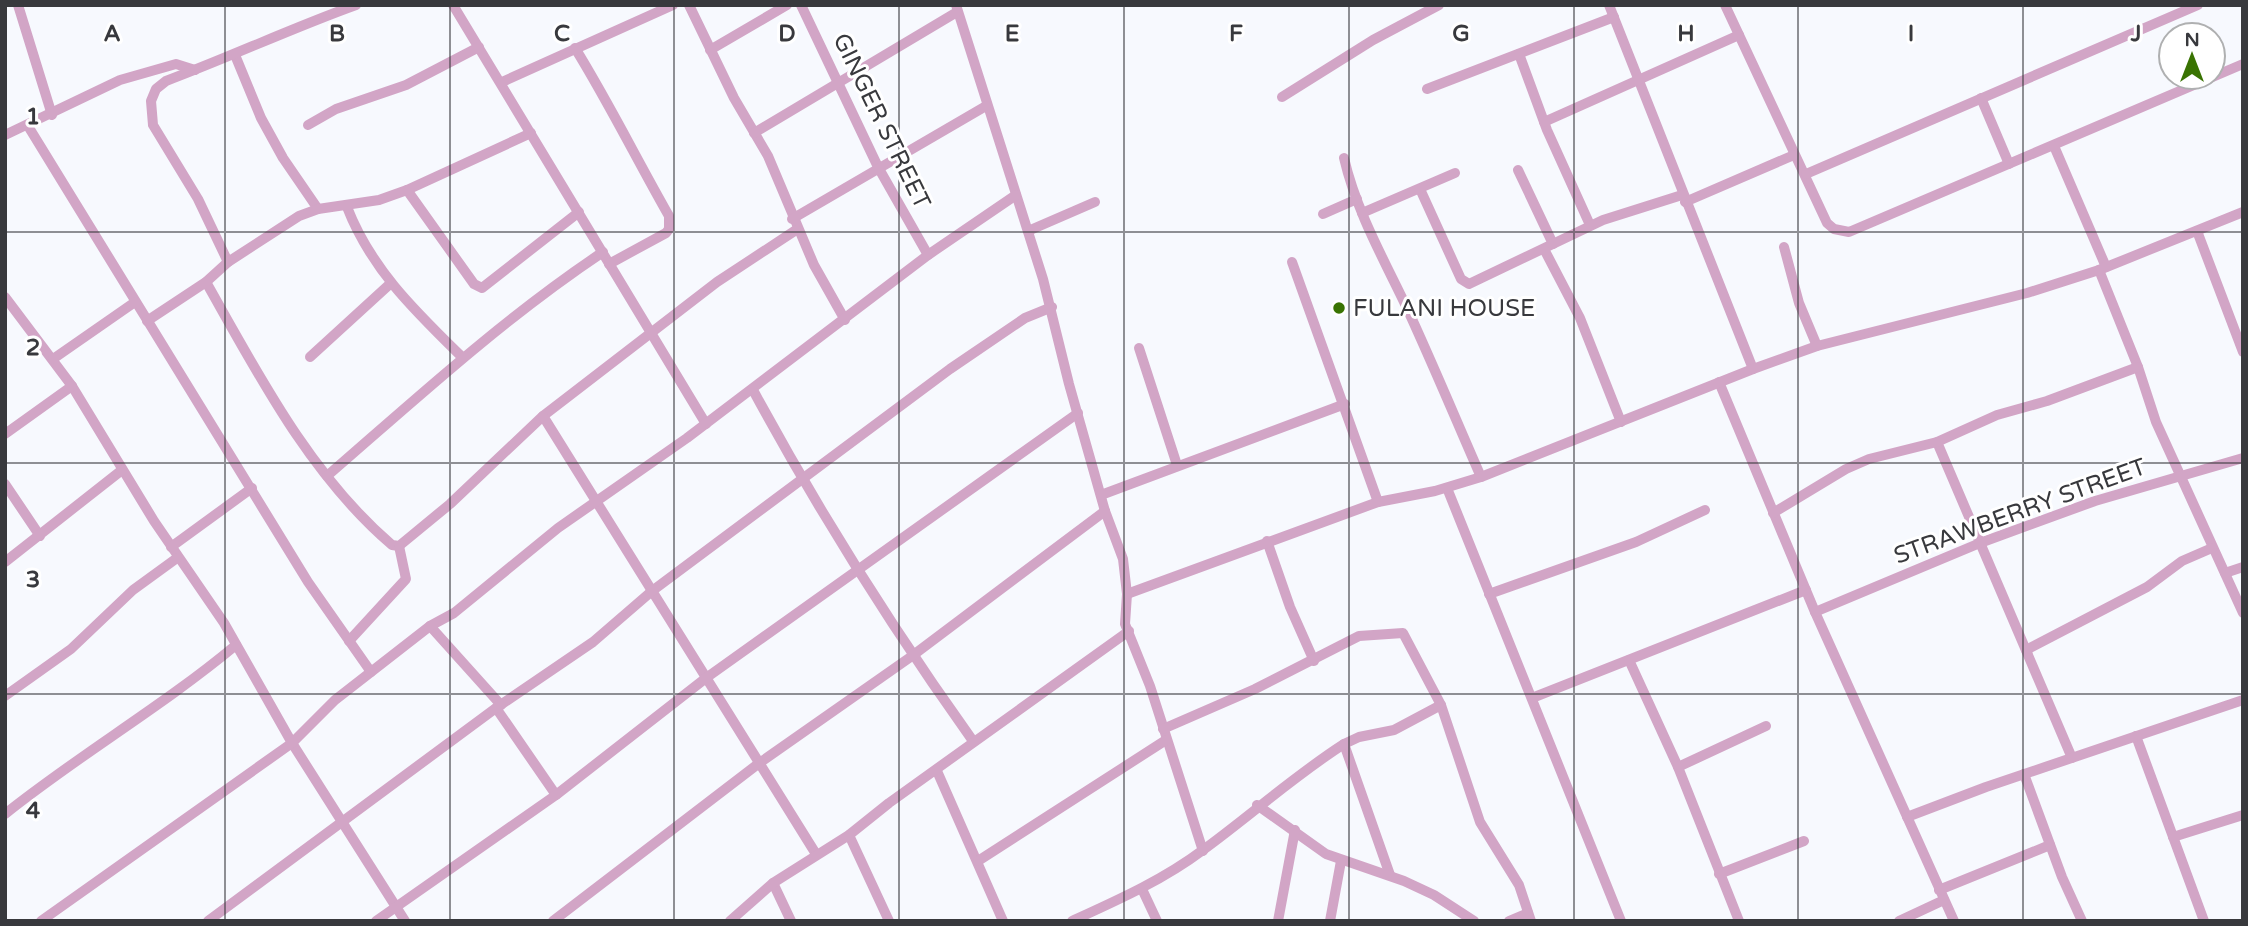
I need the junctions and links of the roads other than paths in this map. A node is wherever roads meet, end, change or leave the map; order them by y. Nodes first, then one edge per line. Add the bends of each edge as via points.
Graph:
1 (18, 5) edge
2 (356, 5) edge
3 (453, 5) edge
4 (673, 5) edge
5 (689, 5) edge
6 (787, 5) edge
7 (801, 5) edge
8 (1438, 5) edge
9 (1609, 5) edge
10 (1725, 5) edge
11 (2198, 5) edge
12 (957, 8) edge
13 (1614, 17) junction
14 (1739, 35) junction
15 (480, 47) junction
16 (575, 48) junction
17 (710, 50) junction
18 (1519, 54) junction
19 (235, 55) junction
20 (2243, 64) edge
21 (195, 70) junction
22 (1638, 81) junction
23 (502, 82) junction
24 (840, 83) junction
25 (1427, 89) dead end
26 (1282, 97) dead end
27 (1981, 98) junction
28 (986, 106) junction
29 (52, 115) junction
30 (1544, 122) junction
31 (28, 125) junction
32 (308, 125) dead end
33 (531, 133) junction
34 (754, 133) junction
35 (5, 135) edge
36 (2054, 146) junction
37 (1794, 155) junction
38 (1344, 158) dead end
39 (2008, 164) junction
40 (878, 167) junction
41 (1518, 170) dead end
42 (1455, 173) dead end
43 (1806, 174) junction
44 (1420, 189) junction
45 (407, 190) junction
46 (1016, 195) junction
47 (1683, 198) junction
48 (1357, 199) junction
49 (1094, 202) dead end
50 (347, 207) junction
51 (318, 209) junction
52 (579, 212) junction
53 (2243, 212) edge
54 (1362, 213) junction
55 (1323, 214) dead end
56 (792, 219) junction
57 (1590, 226) junction
58 (796, 230) junction
59 (1028, 231) junction
60 (2196, 231) junction
61 (1548, 247) junction
62 (1784, 247) dead end
63 (603, 252) junction
64 (928, 255) junction
65 (228, 262) junction
66 (1292, 262) dead end
67 (610, 264) junction
68 (2102, 268) junction
69 (206, 282) junction
70 (391, 283) junction
71 (5, 297) edge
72 (135, 302) junction
73 (1052, 307) junction
74 (845, 320) junction
75 (147, 321) junction
76 (652, 335) junction
77 (1817, 346) junction
78 (1139, 348) dead end
79 (2243, 352) edge
80 (310, 357) dead end
81 (463, 357) junction
82 (53, 359) junction
83 (2138, 368) junction
84 (1753, 369) junction
85 (1719, 382) junction
86 (72, 386) junction
87 (752, 390) junction
88 (1345, 404) junction
89 (1078, 413) junction
90 (543, 416) junction
91 (1621, 422) junction
92 (706, 424) junction
93 (5, 434) edge
94 (1937, 442) junction
95 (2243, 458) edge
96 (1177, 465) junction
97 (122, 470) junction
98 (327, 476) junction
99 (2180, 476) junction
100 (1481, 477) junction
101 (803, 479) junction
102 (5, 484) edge
103 (252, 488) junction
104 (1447, 488) junction
105 (1101, 495) junction
106 (594, 502) junction
107 (1378, 502) junction
108 (1705, 510) dead end
109 (1105, 511) junction
110 (1773, 513) junction
111 (40, 536) junction
112 (1267, 541) junction
113 (1980, 543) junction
114 (399, 546) junction
115 (171, 547) junction
116 (2212, 548) junction
117 (177, 558) junction
118 (5, 562) edge
119 (2243, 567) edge
120 (858, 569) junction
121 (2225, 573) junction
122 (1806, 590) junction
123 (652, 592) junction
124 (1127, 594) junction
125 (1489, 594) junction
126 (1815, 612) junction
127 (2243, 613) edge
128 (430, 626) junction
129 (1129, 631) junction
130 (349, 641) junction
131 (236, 645) junction
132 (2026, 650) junction
133 (912, 656) junction
134 (1629, 660) junction
135 (1314, 661) junction
136 (371, 672) junction
137 (706, 678) junction
138 (5, 696) edge
139 (1532, 698) junction
140 (2243, 700) edge
141 (1441, 705) junction
142 (499, 706) junction
143 (1766, 726) dead end
144 (1164, 734) junction
145 (2136, 736) junction
146 (973, 741) junction
147 (292, 743) junction
148 (1343, 744) junction
149 (2072, 758) junction
150 (758, 764) junction
151 (1678, 767) junction
152 (937, 771) junction
153 (2024, 774) junction
154 (556, 795) junction
155 (1257, 805) junction
156 (5, 814) edge
157 (2243, 815) edge
158 (1907, 817) junction
159 (342, 823) junction
160 (1295, 831) junction
161 (849, 835) junction
162 (2173, 837) junction
163 (1804, 841) dead end
164 (2050, 845) junction
165 (1203, 850) junction
166 (816, 854) junction
167 (978, 861) junction
168 (1340, 861) junction
169 (1719, 874) junction
170 (1390, 875) junction
171 (774, 883) junction
172 (1142, 889) junction
173 (1942, 895) junction
174 (396, 906) junction
175 (1530, 917) edge
176 (41, 921) edge
177 (208, 921) edge
178 (376, 921) edge
179 (405, 921) edge
180 (553, 921) edge
181 (730, 921) edge
182 (791, 921) edge
183 (889, 921) edge
184 (1003, 921) edge
185 (1072, 921) edge
186 (1157, 921) edge
187 (1278, 921) edge
188 (1330, 921) edge
189 (1474, 921) edge
190 (1509, 921) edge
191 (1621, 921) edge
192 (1739, 921) edge
193 (1899, 921) edge
194 (1954, 921) edge
195 (2082, 921) edge
196 (2204, 921) edge

1 - 29 street
2 - 19 street via 298,25
3 - 15 street
4 - 16 street
5 - 17 street
6 - 17 street
7 - 24 street, GINGER STREET
8 - 26 street
9 - 13 street
10 - 14 street
11 - 27 street
12 - 24 street
12 - 28 street
13 - 18 street
13 - 22 street
14 - 22 street
14 - 37 street
15 - 23 street
15 - 32 street via 406,85 336,109
16 - 23 street
16 - 67 street via 620,121 669,216 666,233
17 - 34 street
18 - 25 street
18 - 30 street
19 - 21 street
19 - 51 street via 261,118
20 - 36 street
21 - 29 street via 176,64 120,80
21 - 65 street via 156,89 150,113
22 - 30 street
22 - 47 street
23 - 33 street
24 - 34 street
24 - 40 street, GINGER STREET
27 - 39 street
27 - 43 street
28 - 40 street
28 - 46 street
29 - 31 street
30 - 57 street
31 - 35 street
31 - 72 street
33 - 45 street
33 - 52 street
34 - 56 street via 768,156
36 - 39 street
36 - 68 street
37 - 43 street
37 - 47 street
38 - 48 street
39 - 43 street via 1849,232 1827,223
40 - 56 street
40 - 64 street, GINGER STREET
41 - 61 street
42 - 44 street
44 - 54 street
44 - 61 street via 1465,283
45 - 50 street
45 - 52 street via 474,284 482,288
46 - 59 street
46 - 64 street
47 - 57 street
47 - 84 street
48 - 54 street
48 - 55 street
49 - 59 street
50 - 51 street
50 - 70 street via 366,252
51 - 65 street via 299,216
52 - 63 street
53 - 60 street
54 - 100 street
56 - 58 street
57 - 61 street
58 - 74 street
58 - 76 street via 717,282
59 - 73 street
60 - 68 street
60 - 79 street
61 - 91 street
62 - 77 street
63 - 67 street
63 - 81 street
64 - 74 street
65 - 69 street
66 - 88 street
67 - 76 street
68 - 77 street via 2027,293
68 - 83 street
69 - 75 street
69 - 98 street
70 - 80 street
70 - 81 street
71 - 82 street
72 - 75 street
72 - 82 street
73 - 89 street
73 - 101 street via 1025,317
74 - 87 street
75 - 103 street
76 - 90 street
76 - 92 street
77 - 84 street
78 - 96 street
81 - 98 street
82 - 86 street
83 - 94 street via 1997,415
83 - 99 street via 2155,422
84 - 85 street
85 - 91 street
85 - 110 street
86 - 93 street
86 - 97 street
87 - 92 street
87 - 101 street
88 - 96 street
88 - 107 street
89 - 105 street
89 - 120 street
90 - 106 street
90 - 114 street
91 - 100 street
92 - 106 street
94 - 110 street via 1894,451 1846,469
94 - 113 street
95 - 99 street, STRAWBERRY STREET
96 - 105 street
97 - 111 street
97 - 115 street
98 - 114 street via 383,537
99 - 113 street, STRAWBERRY STREET via 2131,488
99 - 116 street
100 - 104 street
101 - 120 street
101 - 123 street
102 - 111 street
103 - 115 street
103 - 130 street
104 - 107 street
104 - 125 street
105 - 109 street
106 - 123 street
106 - 128 street via 454,613
107 - 112 street
108 - 125 street via 1636,542
109 - 124 street via 1123,559
109 - 133 street
110 - 122 street
111 - 118 street
112 - 124 street
112 - 135 street
113 - 126 street, STRAWBERRY STREET
113 - 132 street
114 - 130 street via 406,579
115 - 117 street
116 - 121 street
116 - 132 street
117 - 131 street
117 - 138 street via 134,590 71,649
119 - 121 street
120 - 133 street
120 - 137 street
121 - 127 street
122 - 126 street
122 - 134 street
123 - 137 street
123 - 142 street via 593,642
124 - 129 street via 1124,617
125 - 139 street
126 - 158 street
128 - 136 street
128 - 142 street
129 - 144 street
129 - 146 street
130 - 136 street
131 - 147 street
131 - 156 street via 199,677
132 - 149 street
133 - 146 street
133 - 150 street
134 - 139 street
134 - 151 street
135 - 141 street via 1365,634 1404,633
135 - 144 street
136 - 147 street
137 - 150 street
137 - 154 street
139 - 191 street
140 - 145 street
141 - 148 street via 1394,730
141 - 175 street via 1480,822 1519,885
142 - 154 street
142 - 159 street
143 - 151 street
144 - 165 street
144 - 167 street
145 - 149 street
145 - 162 street
146 - 152 street
147 - 159 street
147 - 176 street
148 - 155 street
148 - 170 street
149 - 153 street
150 - 166 street
150 - 180 street
151 - 169 street
152 - 161 street
152 - 167 street
153 - 158 street
153 - 164 street
154 - 174 street
155 - 160 street
155 - 165 street
157 - 162 street
158 - 173 street
159 - 174 street
159 - 177 street
160 - 168 street
160 - 187 street
161 - 166 street
161 - 183 street
162 - 196 street
163 - 169 street
164 - 173 street
164 - 195 street
165 - 172 street
166 - 171 street
167 - 184 street
168 - 170 street
168 - 188 street
169 - 192 street
170 - 189 street via 1434,895
171 - 181 street
171 - 182 street
172 - 185 street
172 - 186 street
173 - 193 street
173 - 194 street
174 - 178 street
174 - 179 street
175 - 190 street

